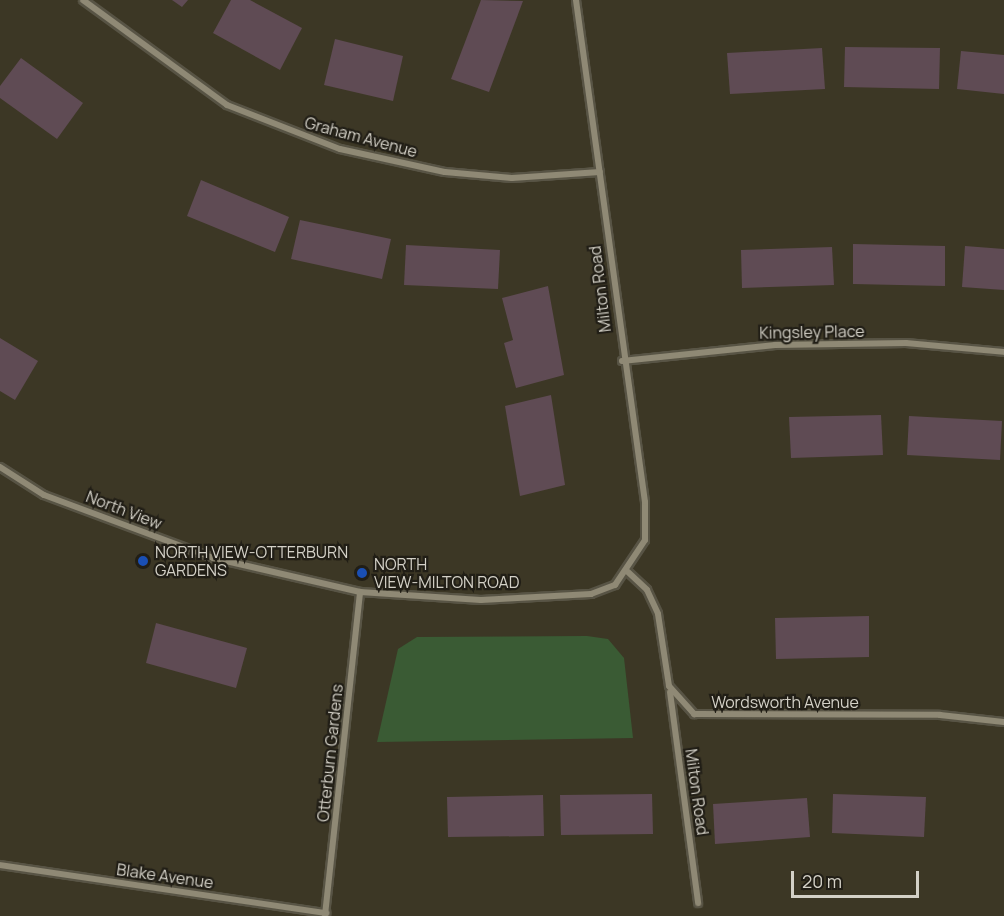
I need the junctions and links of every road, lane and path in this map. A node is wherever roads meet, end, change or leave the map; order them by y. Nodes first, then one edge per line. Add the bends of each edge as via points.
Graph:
1 (83, 0) edge
2 (576, 0) edge
3 (600, 172) junction
4 (1004, 352) edge
5 (622, 361) junction
6 (0, 467) edge
7 (628, 572) junction
8 (360, 592) junction
9 (669, 686) junction
10 (1004, 723) edge
11 (0, 865) edge
12 (698, 903) dead end
13 (325, 915) edge

1 - 3 street, Graham Avenue via 227,105 340,149 445,172 512,178
2 - 3 street, Milton Road
3 - 5 street, Milton Road
4 - 5 street, Kingsley Place via 906,343 775,345
5 - 7 street, Milton Road via 646,514 645,540
6 - 8 street, North View via 44,495 213,558
7 - 8 street, North View via 615,585 591,594 544,598
7 - 9 street, Wordsworth Avenue via 647,590 658,614
8 - 13 street, Otterburn Gardens
9 - 10 street, Wordsworth Avenue via 683,707 704,717 939,715
9 - 12 street, Milton Road
11 - 13 street, Blake Avenue

